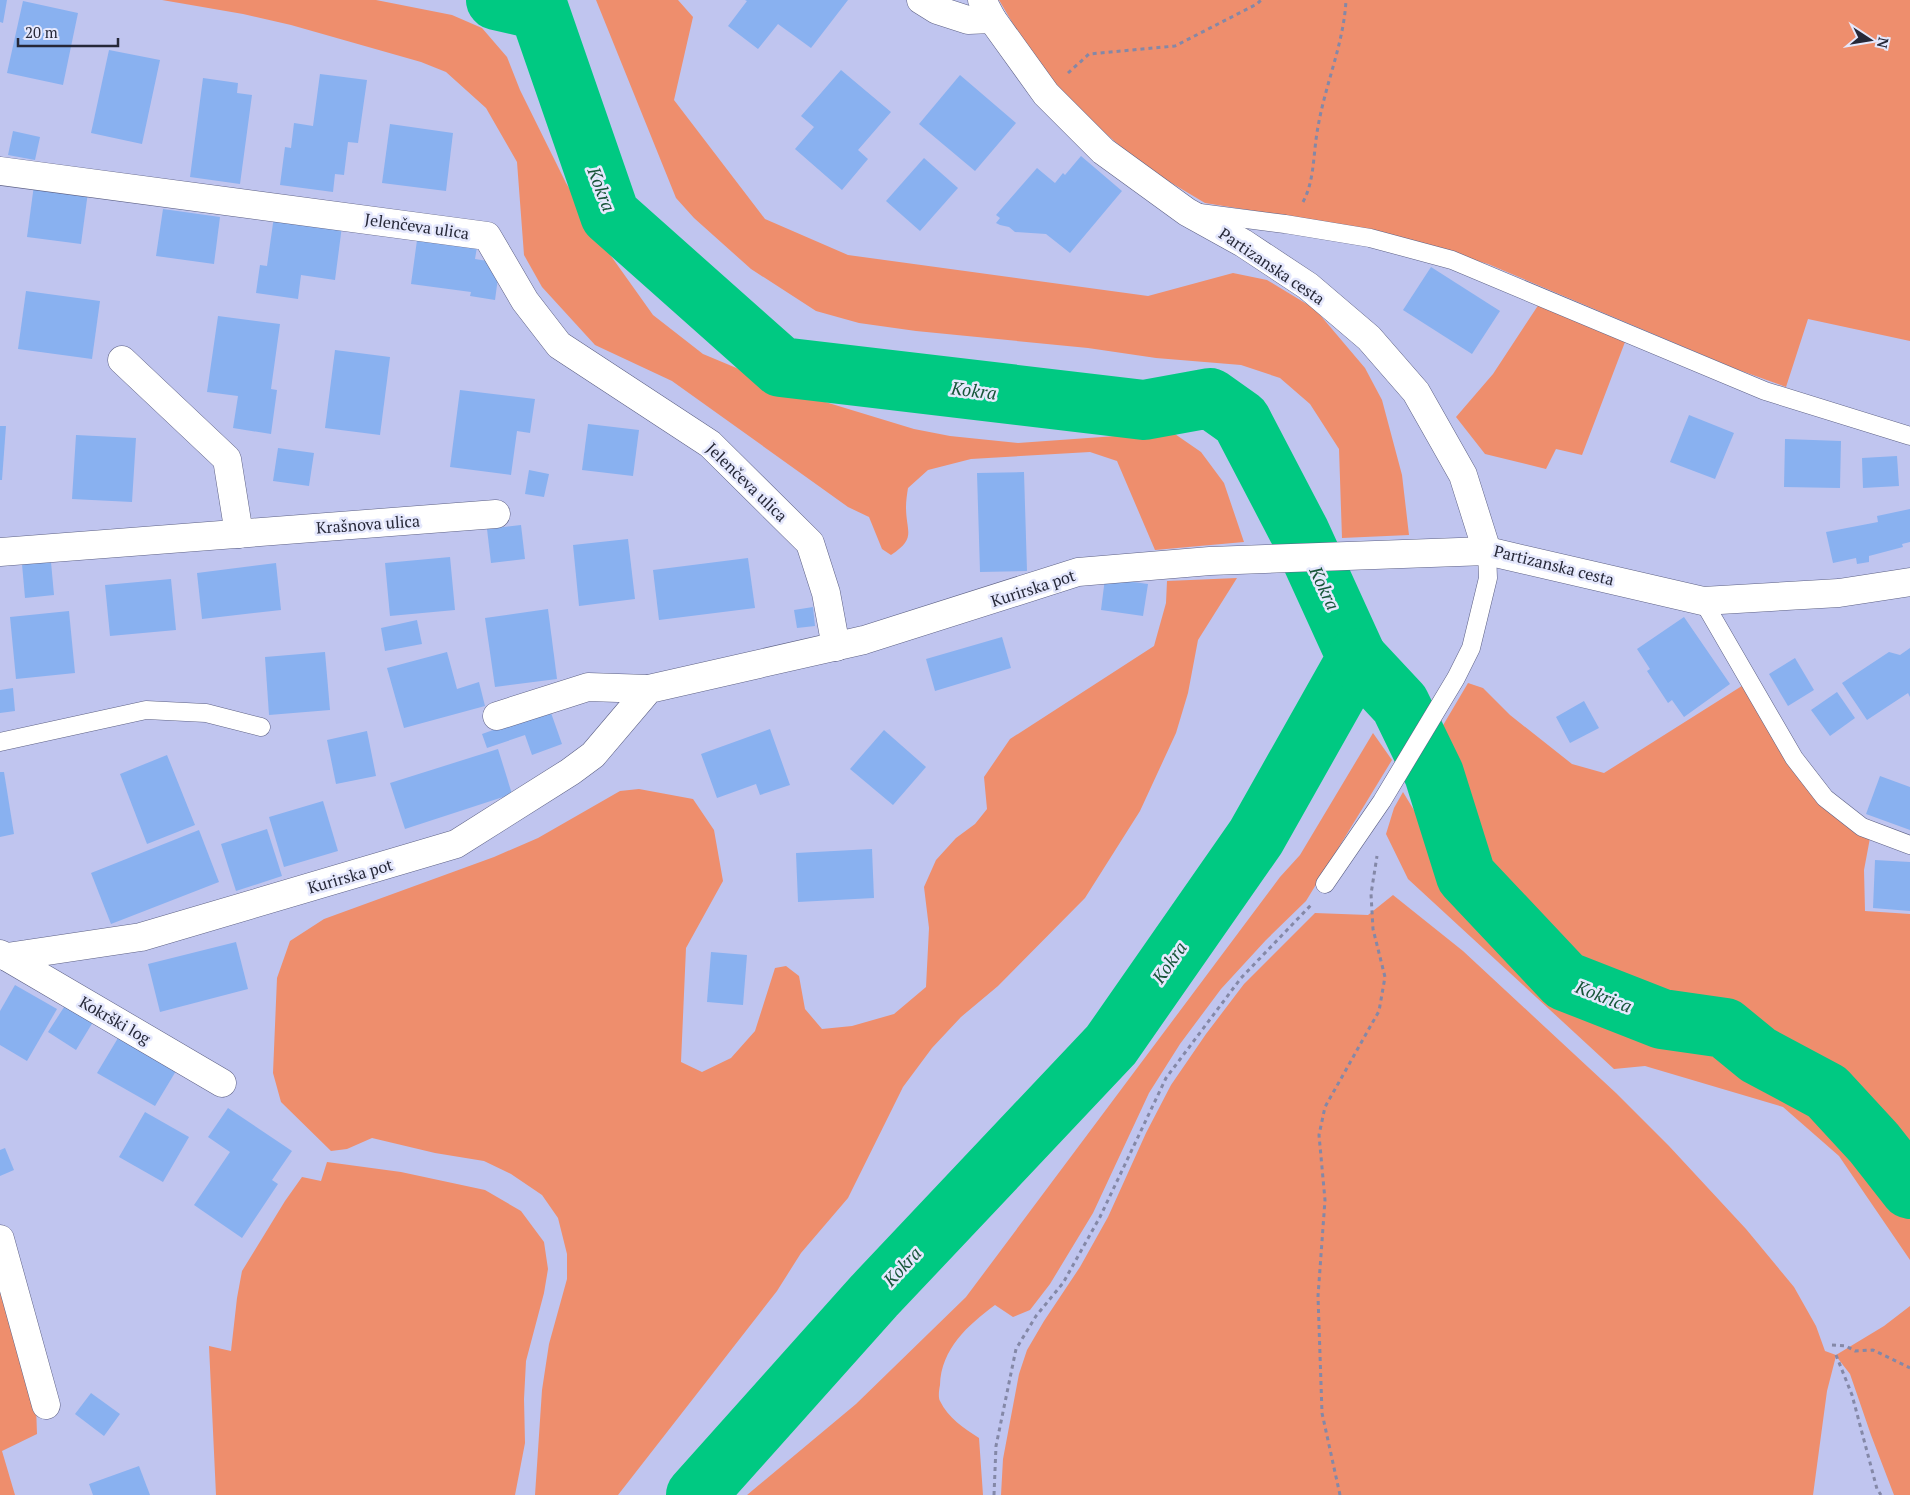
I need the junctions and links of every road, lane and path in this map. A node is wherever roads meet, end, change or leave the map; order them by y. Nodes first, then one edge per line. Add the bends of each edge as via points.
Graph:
1 (921, 0) edge
2 (1261, 0) edge
3 (1346, 0) edge
4 (987, 10) edge
5 (1046, 94) junction
6 (0, 171) edge
7 (1187, 212) junction
8 (1285, 224) junction
9 (122, 360) dead end
10 (1910, 436) edge
11 (496, 514) dead end
12 (239, 534) junction
13 (1488, 551) junction
14 (0, 552) edge
15 (1910, 582) edge
16 (1702, 601) junction
17 (836, 648) junction
18 (649, 689) junction
19 (496, 716) dead end
20 (261, 727) dead end
21 (0, 742) edge
22 (1910, 845) edge
23 (1378, 853) dead end
24 (1325, 884) joint
25 (4, 956) edge
26 (222, 1083) dead end
27 (0, 1239) edge
28 (1832, 1344) dead end
29 (1836, 1355) dead end
30 (1910, 1368) edge
31 (46, 1406) dead end
32 (994, 1495) edge
33 (1340, 1495) edge
34 (1881, 1495) edge

1 - 4 street, Partizanska cesta via 937,10 968,20
2 - 5 path via 1175,46 1089,54
3 - 8 path via 1345,20 1318,127 1309,190
4 - 5 street, Partizanska cesta
5 - 7 street, Partizanska cesta via 1103,151
6 - 17 street, Jelenčeva ulica via 487,236 525,301 560,345 710,444 810,542 826,593
7 - 8 lane
7 - 13 street, Partizanska cesta via 1243,243 1308,286 1369,338 1387,358 1416,392 1463,474
8 - 10 lane via 1370,238 1452,260 1765,391
9 - 12 street via 227,459
11 - 12 street, Krašnova ulica
12 - 14 street, Krašnova ulica
13 - 16 street, Partizanska cesta
13 - 17 street, Kurirska pot via 1210,561 1078,572
13 - 24 lane via 1488,578 1471,648 1382,801
15 - 16 street, Partizanska cesta via 1839,592
16 - 22 lane via 1794,758 1825,798 1862,827
17 - 18 street, Kurirska pot
18 - 19 street, Kurirska pot via 588,687
18 - 25 street, Kurirska pot via 593,755 456,844 140,937
20 - 21 lane via 206,714 146,710
23 - 33 path via 1371,894 1373,930 1385,977 1379,1011 1325,1108 1319,1135 1325,1200 1318,1296 1322,1413
24 - 32 path via 1309,908 1240,978 1166,1078 1100,1217 1063,1283 1036,1316 1016,1349 996,1446
25 - 26 street, Kokrški log
27 - 31 street
28 - 30 path via 1855,1351 1873,1350
29 - 34 path via 1852,1395

